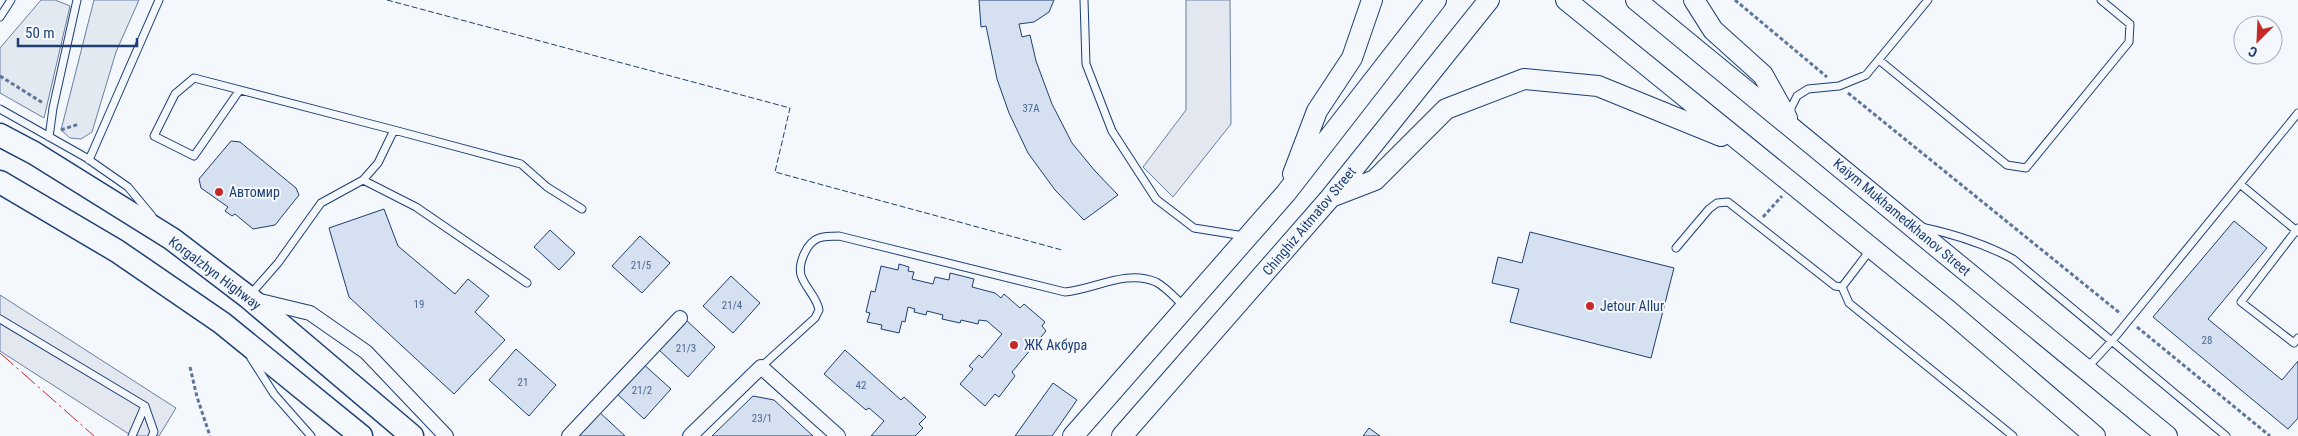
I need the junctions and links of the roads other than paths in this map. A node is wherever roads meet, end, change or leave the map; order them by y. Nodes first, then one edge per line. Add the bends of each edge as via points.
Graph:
1 (11, 0) edge
2 (77, 0) edge
3 (159, 0) edge
4 (1084, 0) edge
5 (1372, 0) edge
6 (1436, 0) edge
7 (1489, 0) edge
8 (1566, 0) edge
9 (1636, 0) edge
10 (1694, 0) edge
11 (1928, 0) edge
12 (2101, 0) edge
13 (0, 17) edge
14 (1879, 60) junction
15 (239, 91) junction
16 (0, 109) edge
17 (2298, 113) edge
18 (1791, 126) junction
19 (394, 130) junction
20 (0, 135) edge
21 (49, 137) junction
22 (1748, 148) junction
23 (89, 160) junction
24 (363, 180) junction
25 (0, 182) edge
26 (2240, 184) junction
27 (1286, 193) junction
28 (1330, 198) junction
29 (582, 209) dead end
30 (1910, 224) junction
31 (2297, 230) edge
32 (1247, 236) junction
33 (172, 239) junction
34 (1676, 248) dead end
35 (1872, 248) junction
36 (527, 283) dead end
37 (1842, 287) junction
38 (248, 298) junction
39 (1185, 308) junction
40 (680, 318) dead end
41 (0, 319) edge
42 (238, 337) junction
43 (2298, 338) edge
44 (2111, 342) junction
45 (761, 367) junction
46 (2086, 369) junction
47 (145, 406) junction
48 (132, 436) edge
49 (152, 436) edge
50 (311, 436) edge
51 (361, 436) edge
52 (412, 436) edge
53 (446, 436) edge
54 (569, 436) edge
55 (690, 436) edge
56 (838, 436) edge
57 (1073, 436) edge
58 (1122, 436) edge
59 (2014, 436) edge
60 (2095, 436) edge
61 (2167, 436) edge
62 (2226, 436) edge

1 - 13 lane
2 - 21 lane via 52,108
3 - 23 lane
4 - 32 lane via 1086,64 1112,131 1156,199 1194,228
5 - 27 main road via 1352,58 1317,110
6 - 27 main road
7 - 28 main road, Chinghiz Aitmatov Street
8 - 22 main road
9 - 18 main road, Kaiym Mukhamedkhanov Street
10 - 18 main road via 1713,30 1763,75
11 - 14 lane
12 - 14 lane via 2130,24 2129,42 2026,168 2007,165
14 - 18 lane via 1866,75 1839,86 1808,89 1798,96 1791,108
15 - 15 lane via 194,78 175,94 154,136 194,156
15 - 19 lane
16 - 21 lane
17 - 26 lane
18 - 30 main road, Kaiym Mukhamedkhanov Street
19 - 24 lane via 378,163
19 - 29 lane via 521,164 547,187
20 - 33 main road, Korgalzhyn Highway
21 - 23 lane
22 - 28 main road via 1598,86 1524,79 1446,109 1375,180
22 - 35 main road
23 - 33 lane via 128,187
24 - 36 lane via 416,207
24 - 38 lane via 321,203
25 - 42 main road via 117,251
26 - 31 lane
26 - 44 lane
27 - 32 main road
28 - 58 main road, Chinghiz Aitmatov Street
30 - 44 lane via 1956,234 2012,259
30 - 46 main road, Kaiym Mukhamedkhanov Street
31 - 43 lane via 2242,302 2294,343
32 - 39 main road
33 - 38 main road, Korgalzhyn Highway
34 - 37 lane via 1717,203 1728,202 1835,286
35 - 37 lane
35 - 60 main road
37 - 59 lane via 1849,303
38 - 52 main road, Korgalzhyn Highway
38 - 53 street via 310,313 366,352
39 - 45 lane via 1156,282 1139,278 1125,278 1065,292 839,236 819,238 802,257 801,274 819,310 815,318
39 - 57 main road
40 - 54 street
41 - 47 lane
42 - 50 lane via 274,394
42 - 51 main road
44 - 46 lane
44 - 62 lane
45 - 55 street
45 - 56 street
46 - 61 main road, Kaiym Mukhamedkhanov Street
47 - 48 lane
47 - 49 lane via 154,432

